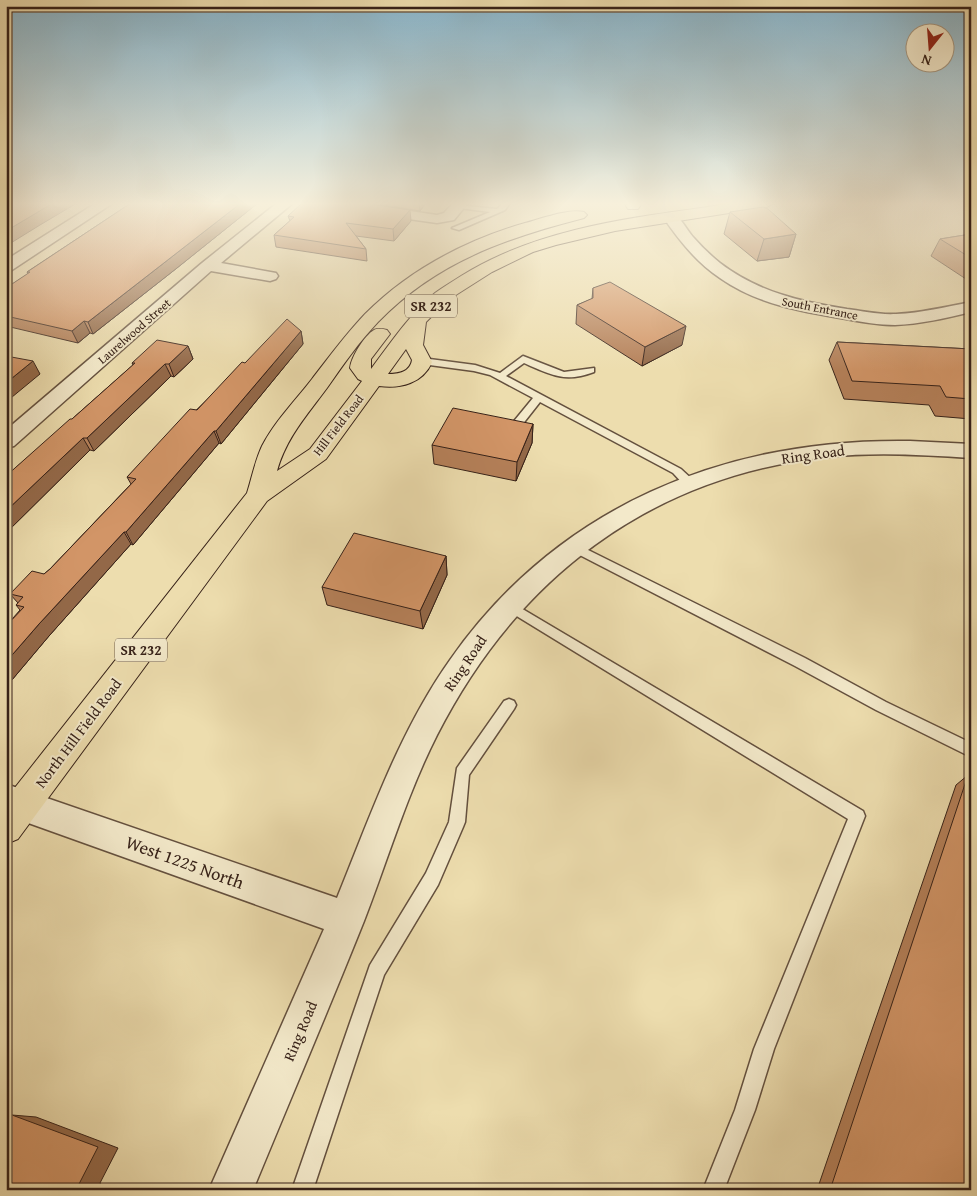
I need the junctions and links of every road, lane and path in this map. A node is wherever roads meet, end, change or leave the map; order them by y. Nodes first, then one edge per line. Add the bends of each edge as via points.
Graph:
1 (19, 259) edge
2 (217, 259) edge
3 (452, 259) edge
4 (466, 259) edge
5 (504, 259) edge
6 (707, 259) edge
7 (208, 266) junction
8 (6, 267) edge
9 (270, 276) dead end
10 (971, 307) edge
11 (417, 321) junction
12 (422, 361) junction
13 (591, 370) dead end
14 (500, 377) junction
15 (374, 379) junction
16 (538, 398) junction
17 (514, 428) edge
18 (6, 441) edge
19 (971, 451) edge
20 (690, 484) junction
21 (258, 496) junction
22 (572, 546) junction
23 (509, 606) junction
24 (509, 705) dead end
25 (971, 750) edge
26 (12, 810) edge
27 (346, 919) junction
28 (231, 1190) edge
29 (302, 1190) edge
30 (713, 1190) edge

1 - 8 street
2 - 7 street, Laurelwood Street
3 - 21 main road, SR 232 via 397,294 327,372 275,445
4 - 15 main road via 416,296 391,320 360,362 363,373
5 - 11 main road, Hill Field Road / SR 232 via 456,286
6 - 10 street, South Entrance via 723,275 748,288 789,304 836,313 898,320
7 - 9 street
7 - 18 street, Laurelwood Street
11 - 12 main road via 413,345
11 - 15 main road, Hill Field Road / SR 232
12 - 14 lane via 475,368
12 - 15 main road via 418,370 404,378 390,381
13 - 14 lane via 578,376 562,376 523,359
14 - 16 lane
15 - 21 main road, Hill Field Road / SR 232 via 318,454
16 - 17 lane
16 - 20 lane via 677,470
19 - 20 street, Ring Road via 880,448 809,453 745,466
20 - 22 street, Ring Road via 620,515
21 - 26 main road, North Hill Field Road / SR 232
22 - 23 street, Ring Road
22 - 25 lane
23 - 27 street, Ring Road via 466,658 427,723
23 - 30 lane via 857,816 764,1049 745,1110
24 - 29 lane via 462,773 457,822 432,879 376,971
26 - 27 street, West 1225 North
27 - 28 street, Ring Road

